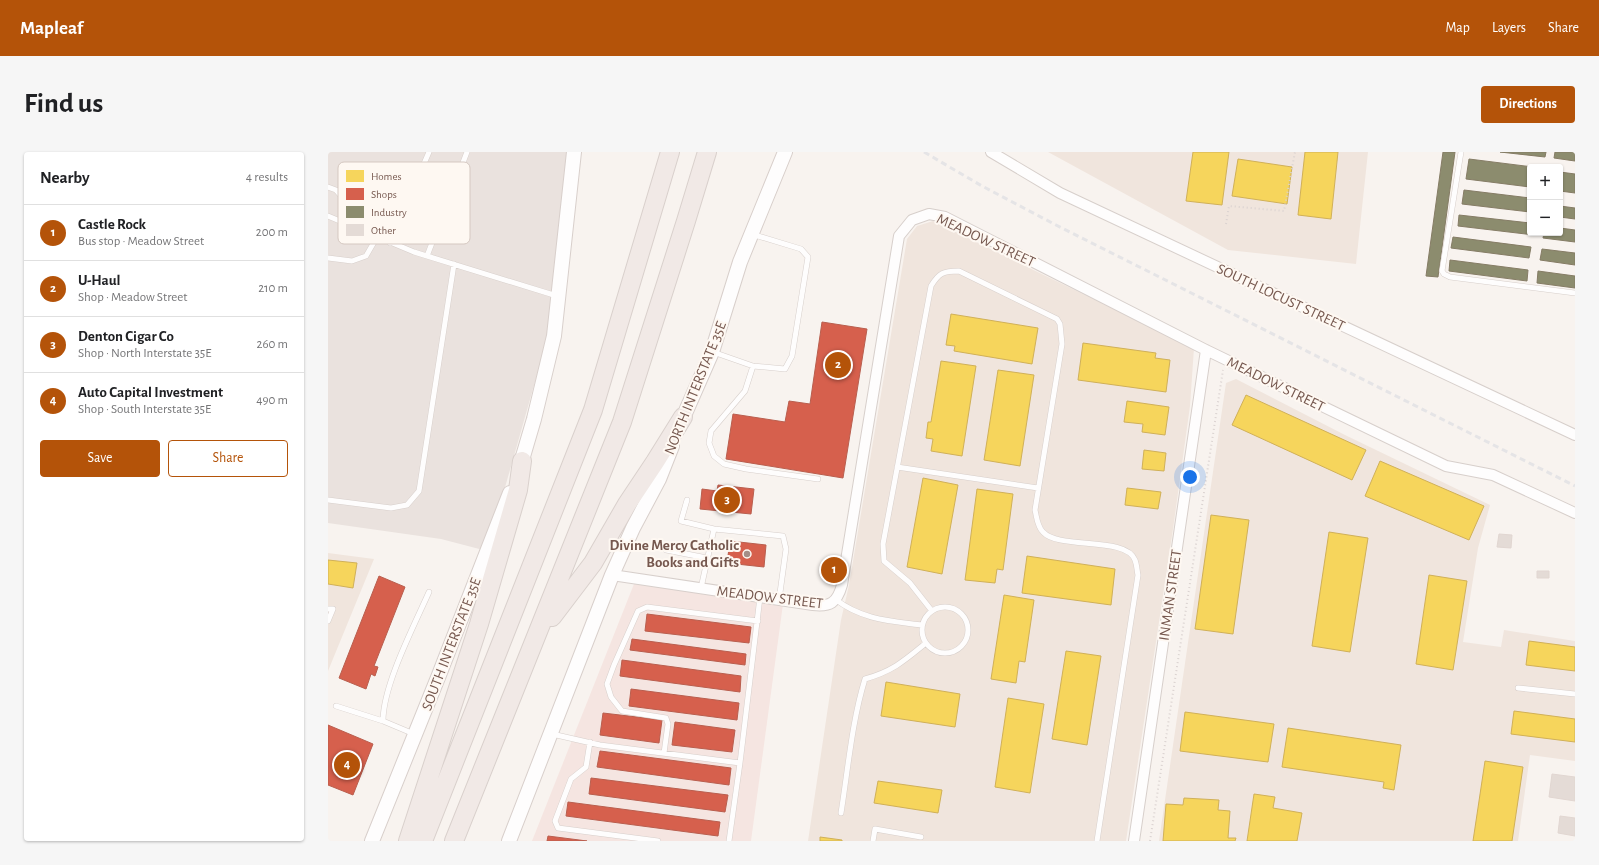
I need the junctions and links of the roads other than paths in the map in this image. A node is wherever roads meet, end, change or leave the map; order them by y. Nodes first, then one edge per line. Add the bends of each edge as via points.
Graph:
1 (429, 152) edge
2 (468, 152) edge
3 (574, 152) edge
4 (670, 152) edge
5 (706, 152) edge
6 (991, 152) edge
7 (1461, 152) edge
8 (784, 154) edge
9 (425, 162) edge
10 (464, 162) edge
11 (328, 187) edge
12 (338, 192) edge
13 (328, 216) edge
14 (338, 220) edge
15 (752, 232) junction
16 (373, 244) edge
17 (393, 244) edge
18 (432, 244) edge
19 (427, 256) junction
20 (328, 258) edge
21 (454, 264) junction
22 (1575, 293) edge
23 (559, 297) junction
24 (1206, 350) junction
25 (712, 352) junction
26 (753, 366) junction
27 (683, 417) junction
28 (1575, 435) edge
29 (524, 454) junction
30 (897, 467) junction
31 (818, 479) dead end
32 (1038, 488) junction
33 (328, 500) edge
34 (687, 500) dead end
35 (1575, 513) edge
36 (714, 529) junction
37 (666, 550) dead end
38 (707, 558) junction
39 (612, 575) junction
40 (701, 588) junction
41 (429, 592) dead end
42 (760, 597) junction
43 (779, 600) junction
44 (835, 600) junction
45 (328, 609) edge
46 (932, 610) junction
47 (328, 621) edge
48 (758, 621) junction
49 (922, 625) junction
50 (538, 635) junction
51 (926, 643) junction
52 (1518, 688) dead end
53 (1575, 694) edge
54 (336, 706) dead end
55 (383, 721) junction
56 (551, 733) junction
57 (415, 735) junction
58 (590, 742) junction
59 (664, 753) junction
60 (740, 763) junction
61 (841, 813) dead end
62 (921, 836) dead end
63 (372, 841) edge
64 (408, 841) edge
65 (423, 841) edge
66 (454, 841) edge
67 (509, 841) edge
68 (658, 841) edge
69 (729, 841) edge
70 (873, 841) edge
71 (1097, 841) edge
72 (1134, 841) edge

1 - 9 lane
2 - 10 lane
3 - 23 main road
4 - 65 highway via 593,410
5 - 50 highway via 622,422
6 - 28 street, SOUTH LOCUST STREET via 1060,193
7 - 22 lane via 1442,272 1450,277
8 - 15 main road, NORTH INTERSTATE 35E
11 - 12 lane
13 - 14 lane
15 - 25 main road, NORTH INTERSTATE 35E
15 - 26 lane via 801,249 808,257 792,356 785,370
16 - 20 lane via 366,256 352,261
17 - 19 lane
18 - 19 lane
19 - 21 lane
21 - 23 lane
21 - 33 lane via 419,491 407,505 391,508
23 - 29 main road via 554,336
24 - 35 street, MEADOW STREET via 1446,466 1493,475
24 - 44 street, MEADOW STREET via 945,218 929,214 912,220 899,236 842,585
24 - 72 street, INMAN STREET
25 - 26 lane
25 - 27 main road, NORTH INTERSTATE 35E
26 - 31 lane via 745,391 711,431 709,443 714,456 724,464 746,469
27 - 39 main road, NORTH INTERSTATE 35E via 659,479
27 - 50 highway via 592,563
29 - 57 main road, SOUTH INTERSTATE 35E
29 - 64 highway via 518,490 479,624
30 - 32 lane
30 - 32 lane via 931,286 938,276 947,271 959,271 1058,319 1060,324 1062,344
30 - 46 lane via 883,544 884,561 910,583
32 - 71 lane via 1035,510 1038,524 1044,534 1056,539 1116,547 1128,552 1135,559 1138,575
34 - 36 lane via 681,521
36 - 38 lane
36 - 43 lane via 783,536 786,549
37 - 38 lane
38 - 40 lane
39 - 40 street, MEADOW STREET
39 - 56 main road
40 - 42 street, MEADOW STREET
41 - 55 lane via 394,672 383,710
42 - 43 street, MEADOW STREET
42 - 48 lane
43 - 44 street, MEADOW STREET via 824,606 832,604
44 - 49 lane via 876,619
45 - 47 lane via 333,609
46 - 49 lane
46 - 51 lane via 950,607 958,610 965,617 968,635 958,650 950,653 932,650
48 - 59 lane via 647,607 638,611 608,684 611,697 622,711 666,718 668,724
48 - 60 lane
49 - 51 lane via 922,635
50 - 66 highway
51 - 61 lane via 899,665 883,674 865,679
52 - 53 lane
54 - 55 lane
55 - 57 lane
56 - 58 lane
56 - 67 main road
57 - 63 main road, SOUTH INTERSTATE 35E
58 - 59 lane
58 - 68 lane via 586,767 571,779 555,821 558,828
59 - 60 lane
60 - 69 lane
62 - 70 lane via 875,829

